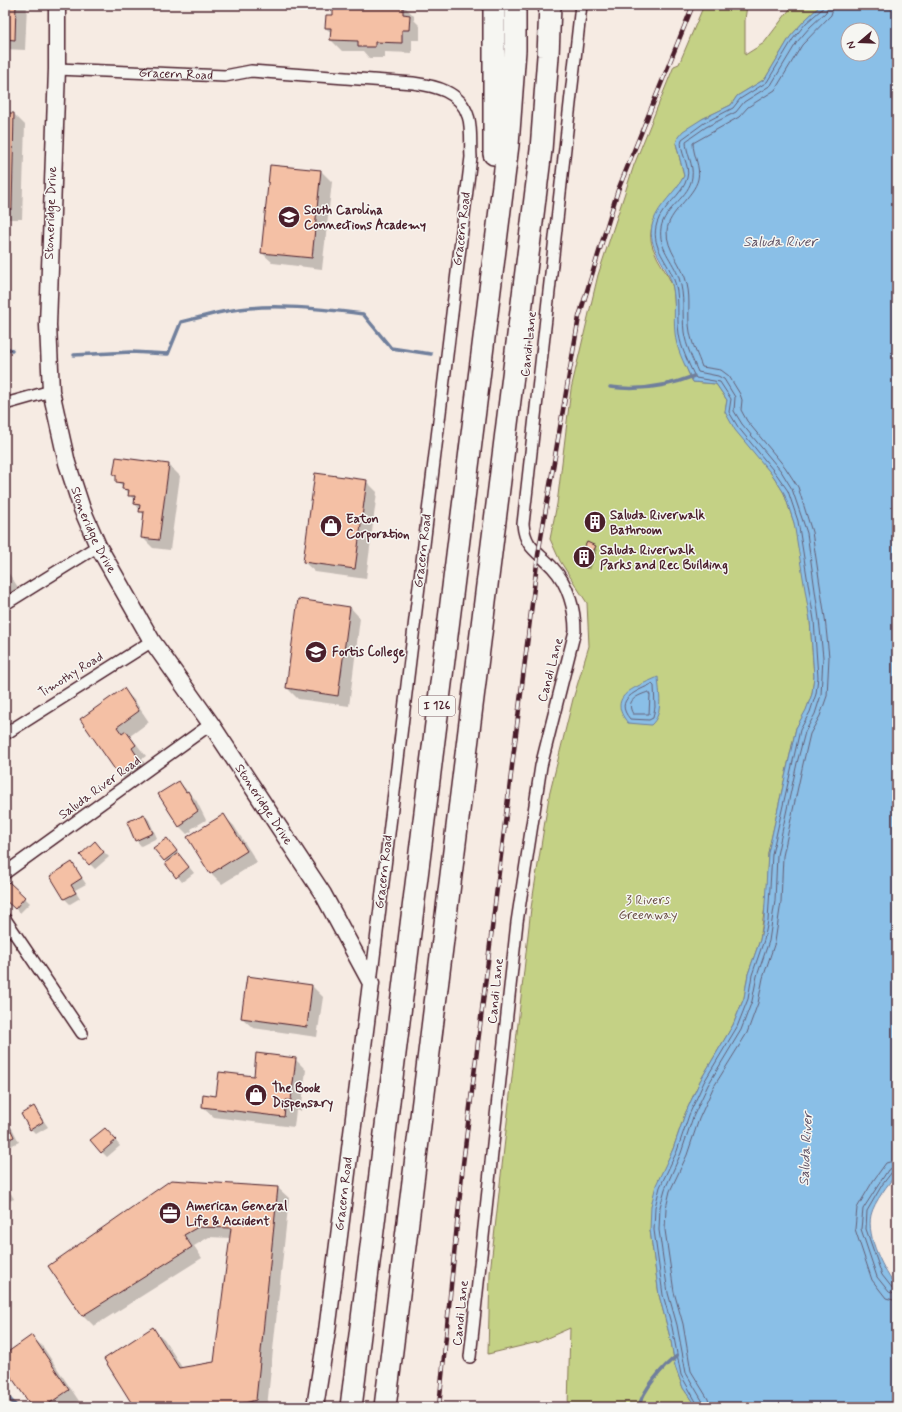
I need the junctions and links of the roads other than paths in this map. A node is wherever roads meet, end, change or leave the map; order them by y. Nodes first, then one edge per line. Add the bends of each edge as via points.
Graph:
1 (57, 5) edge
2 (494, 5) edge
3 (515, 5) edge
4 (550, 5) edge
5 (581, 5) edge
6 (57, 69) junction
7 (494, 253) junction
8 (51, 391) junction
9 (5, 404) edge
10 (98, 546) junction
11 (5, 604) edge
12 (152, 640) junction
13 (211, 724) junction
14 (5, 734) edge
15 (5, 874) edge
16 (5, 919) edge
17 (371, 983) junction
18 (82, 1033) dead end
19 (470, 1357) dead end
20 (315, 1407) edge
21 (350, 1407) edge
22 (385, 1407) edge

1 - 6 street, Stoneridge Drive
2 - 7 highway
3 - 7 highway, I 126 via 508,145
4 - 22 highway, I 126 via 541,150
5 - 19 street, Candi Lane via 523,524 525,538 531,548 554,568 564,584 574,611 575,631 541,766 518,915
6 - 8 street, Stoneridge Drive via 48,325
6 - 17 street, Gracern Road via 225,76 251,71 412,83 438,87 453,95 468,116 470,157
7 - 21 highway, I 126
8 - 9 street
8 - 10 street, Stoneridge Drive via 67,462 82,509
10 - 11 street
10 - 12 street, Stoneridge Drive
12 - 13 street, Stoneridge Drive
12 - 14 street, Timothy Road
13 - 15 street, Saluda River Road
13 - 17 street, Stoneridge Drive via 323,894
16 - 18 street
17 - 20 street, Gracern Road

